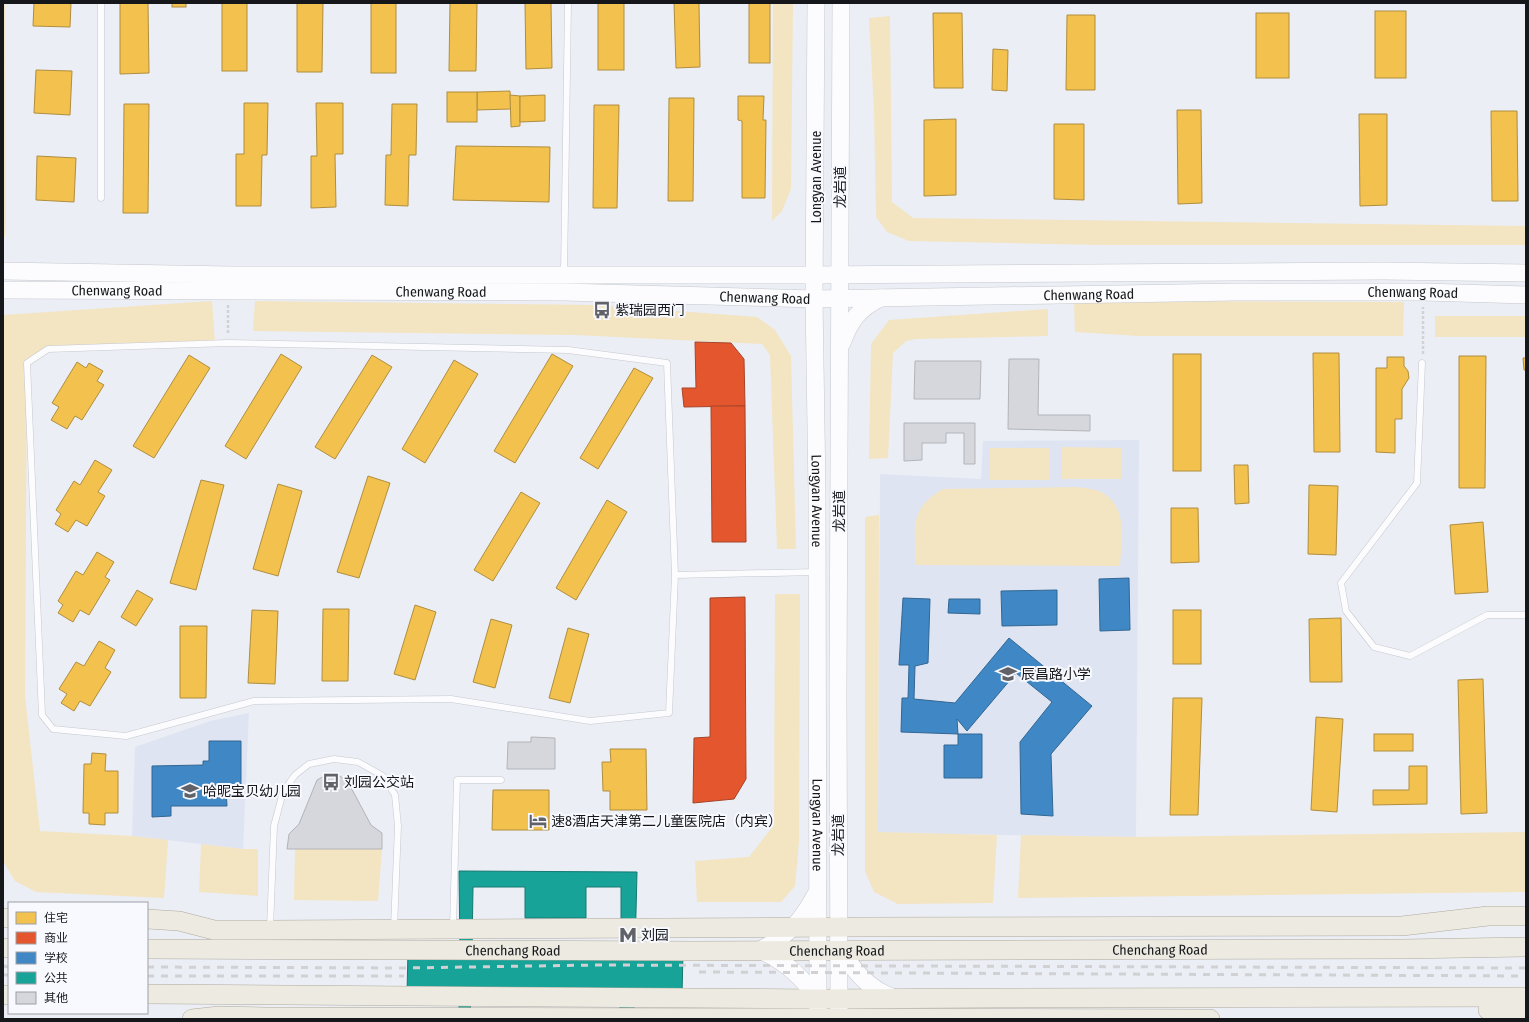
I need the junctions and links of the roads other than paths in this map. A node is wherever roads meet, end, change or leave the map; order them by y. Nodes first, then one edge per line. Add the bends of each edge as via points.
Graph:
1 (101, 3) edge
2 (568, 3) edge
3 (816, 3) edge
4 (841, 3) edge
5 (101, 198) dead end
6 (840, 212) junction
7 (3, 271) edge
8 (813, 272) junction
9 (1526, 273) edge
10 (840, 275) junction
11 (880, 275) junction
12 (564, 283) junction
13 (3, 290) edge
14 (1526, 295) edge
15 (762, 298) junction
16 (814, 298) junction
17 (883, 298) junction
18 (840, 299) junction
19 (839, 349) junction
20 (815, 352) junction
21 (1422, 363) road end
22 (816, 572) junction
23 (675, 575) junction
24 (1526, 615) edge
25 (501, 780) dead end
26 (817, 892) junction
27 (1526, 916) edge
28 (148, 919) edge
29 (793, 928) junction
30 (394, 929) junction
31 (452, 929) junction
32 (270, 930) junction
33 (834, 938) junction
34 (1526, 948) edge
35 (148, 949) edge
36 (434, 949) junction
37 (760, 950) junction
38 (818, 950) junction
39 (148, 994) edge
40 (1526, 997) edge
41 (895, 998) junction
42 (1348, 998) junction
43 (817, 999) junction
44 (839, 999) junction
45 (1526, 1011) edge
46 (192, 1019) edge
47 (829, 1019) edge
48 (1210, 1019) edge

1 - 5 lane
2 - 12 lane
3 - 8 street, Longyan Avenue
4 - 6 street, 龙岩道
6 - 8 street via 832,237
6 - 10 street, 龙岩道
7 - 12 street, Chenwang Road
8 - 10 street, Chenwang Road
8 - 12 street, Chenwang Road
8 - 15 street via 783,292
8 - 16 street, Longyan Avenue
9 - 11 street, Chenwang Road
10 - 11 street, Chenwang Road
10 - 18 street, 龙岩道
11 - 18 street via 868,278
12 - 13 street, Chenwang Road via 228,291
12 - 15 street, Chenwang Road
14 - 17 street, Chenwang Road via 1235,292
15 - 16 street, Chenwang Road
16 - 18 street, Chenwang Road
16 - 20 street, Longyan Avenue
17 - 18 street, Chenwang Road
17 - 19 street via 869,304 858,313
18 - 19 street, 龙岩道
18 - 20 street
19 - 33 street, 龙岩道
20 - 22 street, Longyan Avenue
21 - 24 lane via 1417,484 1341,583 1346,611 1374,647 1410,656 1487,615
22 - 23 lane
22 - 26 street, Longyan Avenue
23 - 23 lane via 667,363 568,350 228,343 48,349 27,363 42,715 53,729 126,736 254,701 451,699 590,721 669,713
25 - 31 lane via 456,780
26 - 29 street via 802,919
26 - 33 street via 820,906
27 - 33 main road via 1488,916 1402,926
28 - 32 main road via 179,922 214,930
29 - 31 main road
29 - 33 main road
29 - 37 street via 776,942
30 - 31 main road
30 - 32 main road
30 - 32 lane via 398,826 395,795 383,776 358,762 334,759 309,764 295,775 283,792 274,826
30 - 36 main road
33 - 34 main road, Chenchang Road via 1402,949
33 - 38 main road, Chenchang Road
33 - 41 street via 844,955 868,984 884,995
33 - 44 street, 龙岩道
35 - 36 main road, Chenchang Road
36 - 37 main road, Chenchang Road
37 - 38 main road, Chenchang Road
37 - 43 street via 778,958 793,969
38 - 43 street
39 - 43 main road
40 - 42 main road
41 - 42 main road
41 - 44 main road
42 - 45 main road via 1428,1009
43 - 44 main road
43 - 47 street
44 - 47 street, 龙岩道
46 - 47 main road via 220,1016
47 - 48 main road

